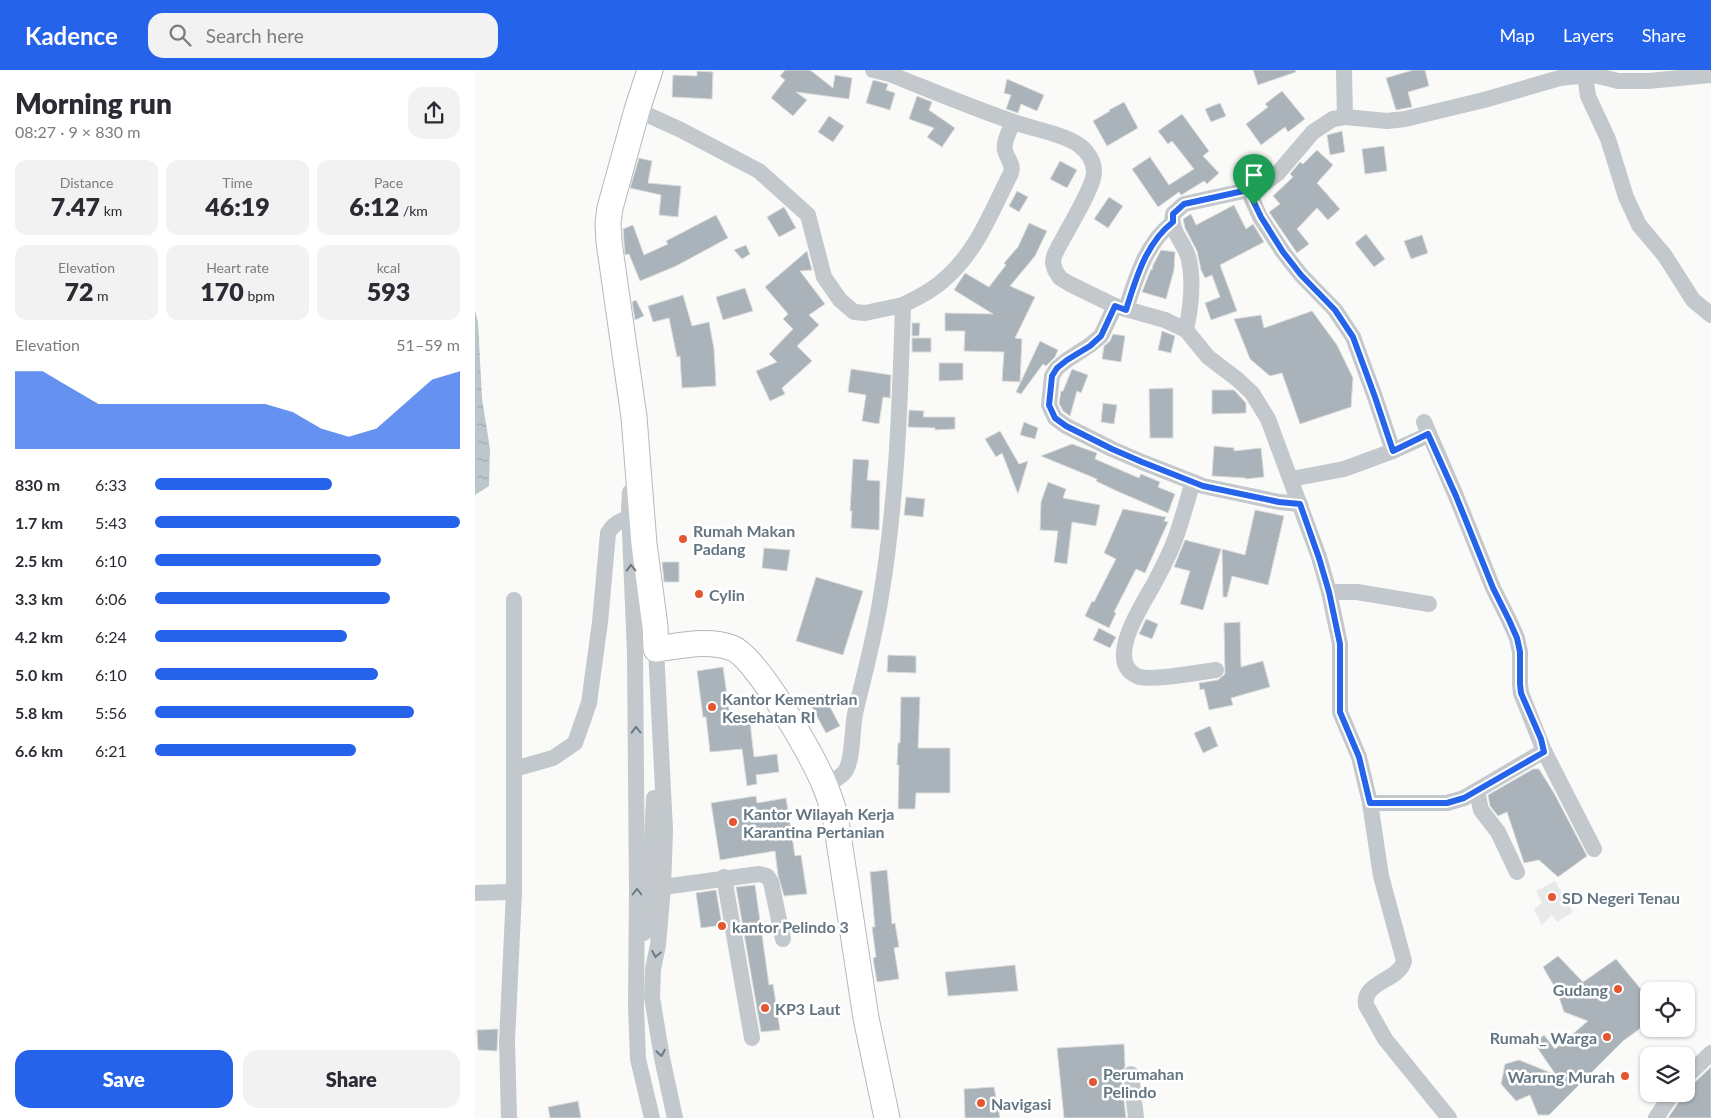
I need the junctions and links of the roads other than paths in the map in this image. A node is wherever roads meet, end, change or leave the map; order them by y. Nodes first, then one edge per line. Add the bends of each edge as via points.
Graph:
1 (650, 70) edge
2 (873, 70) edge
3 (1344, 70) edge
4 (1591, 74) edge
5 (1711, 75) edge
6 (1648, 76) edge
7 (637, 110) junction
8 (1345, 117) junction
9 (1013, 122) junction
10 (1248, 190) junction
11 (1173, 222) junction
12 (903, 305) junction
13 (1121, 308) junction
14 (1711, 315) edge
15 (1186, 330) junction
16 (1393, 451) junction
17 (1291, 479) junction
18 (1193, 482) junction
19 (1300, 504) junction
20 (635, 517) junction
21 (1329, 592) junction
22 (514, 600) dead end
23 (1429, 604) dead end
24 (656, 649) junction
25 (1216, 670) dead end
26 (659, 696) junction
27 (1544, 752) junction
28 (514, 769) junction
29 (825, 785) junction
30 (1477, 792) junction
31 (1370, 803) junction
32 (1594, 849) dead end
33 (1517, 872) dead end
34 (724, 878) junction
35 (663, 887) junction
36 (514, 892) junction
37 (475, 893) edge
38 (783, 939) dead end
39 (636, 959) junction
40 (752, 1038) dead end
41 (1711, 1053) edge
42 (1695, 1068) edge
43 (1131, 1074) dead end
44 (1667, 1102) edge
45 (509, 1118) edge
46 (652, 1118) edge
47 (675, 1118) edge
48 (887, 1118) edge
49 (1136, 1118) edge
50 (1449, 1118) edge
51 (1656, 1118) edge

1 - 7 highway
2 - 9 street
3 - 8 street
4 - 6 street via 1618,81
4 - 8 street via 1560,78 1405,118 1387,121
4 - 14 street via 1588,96 1609,139 1626,197 1639,225 1665,256 1693,300
5 - 6 street
7 - 12 street via 759,171 808,215 824,277 840,300 854,312 865,314
7 - 20 highway via 608,224 634,417
8 - 10 street via 1333,119 1313,132 1278,173
9 - 12 street via 1004,145 1012,169 983,229 950,275 930,291
9 - 13 street via 1053,134 1087,152 1094,174 1053,262 1060,278
10 - 11 street via 1184,204 1173,214
10 - 16 street via 1283,252 1335,310 1353,337
11 - 13 street via 1158,234
11 - 15 street via 1189,261 1191,308
12 - 29 street via 897,453 881,596 855,716 850,762 846,771
13 - 15 street via 1165,320
13 - 18 street via 1101,336 1057,368 1052,376 1049,405 1055,418 1066,426
15 - 17 street via 1208,357 1257,399 1269,419
16 - 17 street via 1345,469
16 - 27 street via 1426,428 1517,638 1521,693
17 - 19 street
18 - 19 street
18 - 25 street via 1173,546 1129,630 1124,654 1127,668 1139,678
19 - 21 street
20 - 24 highway via 648,582
20 - 28 street via 617,522 608,533 589,703 575,743 553,758
39 -> 20 street
21 - 23 street via 1357,592
21 - 31 street via 1340,644 1340,712 1359,757
22 - 28 street
24 - 26 street
24 - 29 highway via 715,644 734,648 745,656 762,675
26 - 35 street via 665,830
26 - 39 street via 649,906
27 - 30 street
27 - 32 street
28 - 36 street
29 - 48 highway via 835,815 866,1018
30 - 31 street via 1447,803
30 - 33 street via 1481,810 1498,832
31 - 50 street via 1381,876 1404,961 1395,973 1370,990 1365,999 1366,1005 1385,1039
34 - 35 street
34 - 38 street via 767,876
34 - 40 street
35 -> 47 street via 652,997
36 - 37 street
36 - 45 street via 507,1041
39 - 46 street via 638,1059
41 - 42 street
43 - 49 street
44 - 51 street

